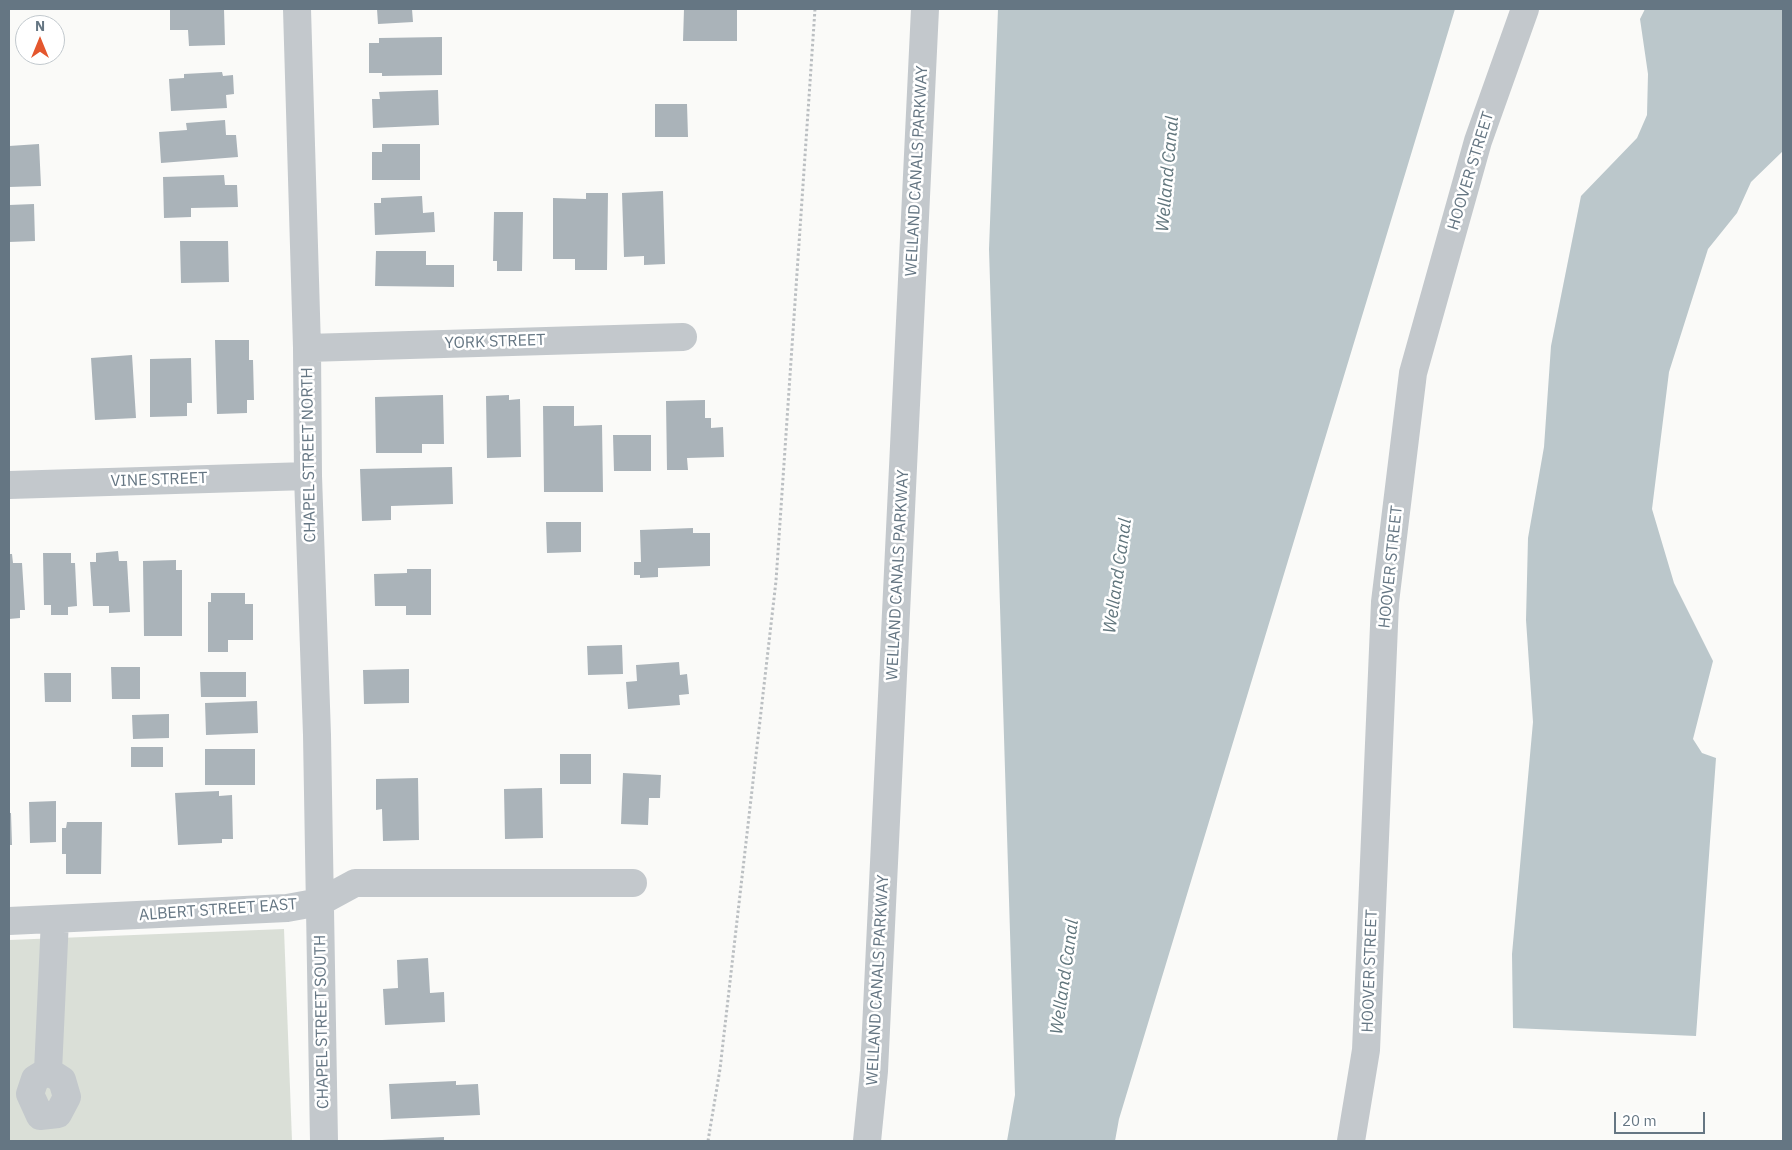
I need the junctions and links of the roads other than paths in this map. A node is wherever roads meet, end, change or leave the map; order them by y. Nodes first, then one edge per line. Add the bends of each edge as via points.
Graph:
1 (297, 9) edge
2 (925, 9) edge
3 (1525, 9) edge
4 (684, 337) dead end
5 (307, 348) junction
6 (308, 476) junction
7 (9, 485) edge
8 (633, 883) dead end
9 (320, 902) junction
10 (55, 920) junction
11 (9, 921) edge
12 (48, 1071) dead end
13 (324, 1141) edge
14 (868, 1141) edge
15 (1350, 1141) edge

1 - 5 street, CHAPEL STREET NORTH
2 - 14 street, WELLAND CANALS PARKWAY
3 - 15 street, HOOVER STREET via 1478,141 1413,373 1385,602 1366,1050
4 - 5 street, YORK STREET
5 - 6 street, CHAPEL STREET NORTH
6 - 7 street, VINE STREET
6 - 9 street, CHAPEL STREET NORTH
8 - 9 street, ALBERT STREET EAST via 355,883
9 - 10 street, ALBERT STREET EAST via 287,908
9 - 13 street, CHAPEL STREET SOUTH
10 - 11 street, ALBERT STREET EAST
10 - 12 street

